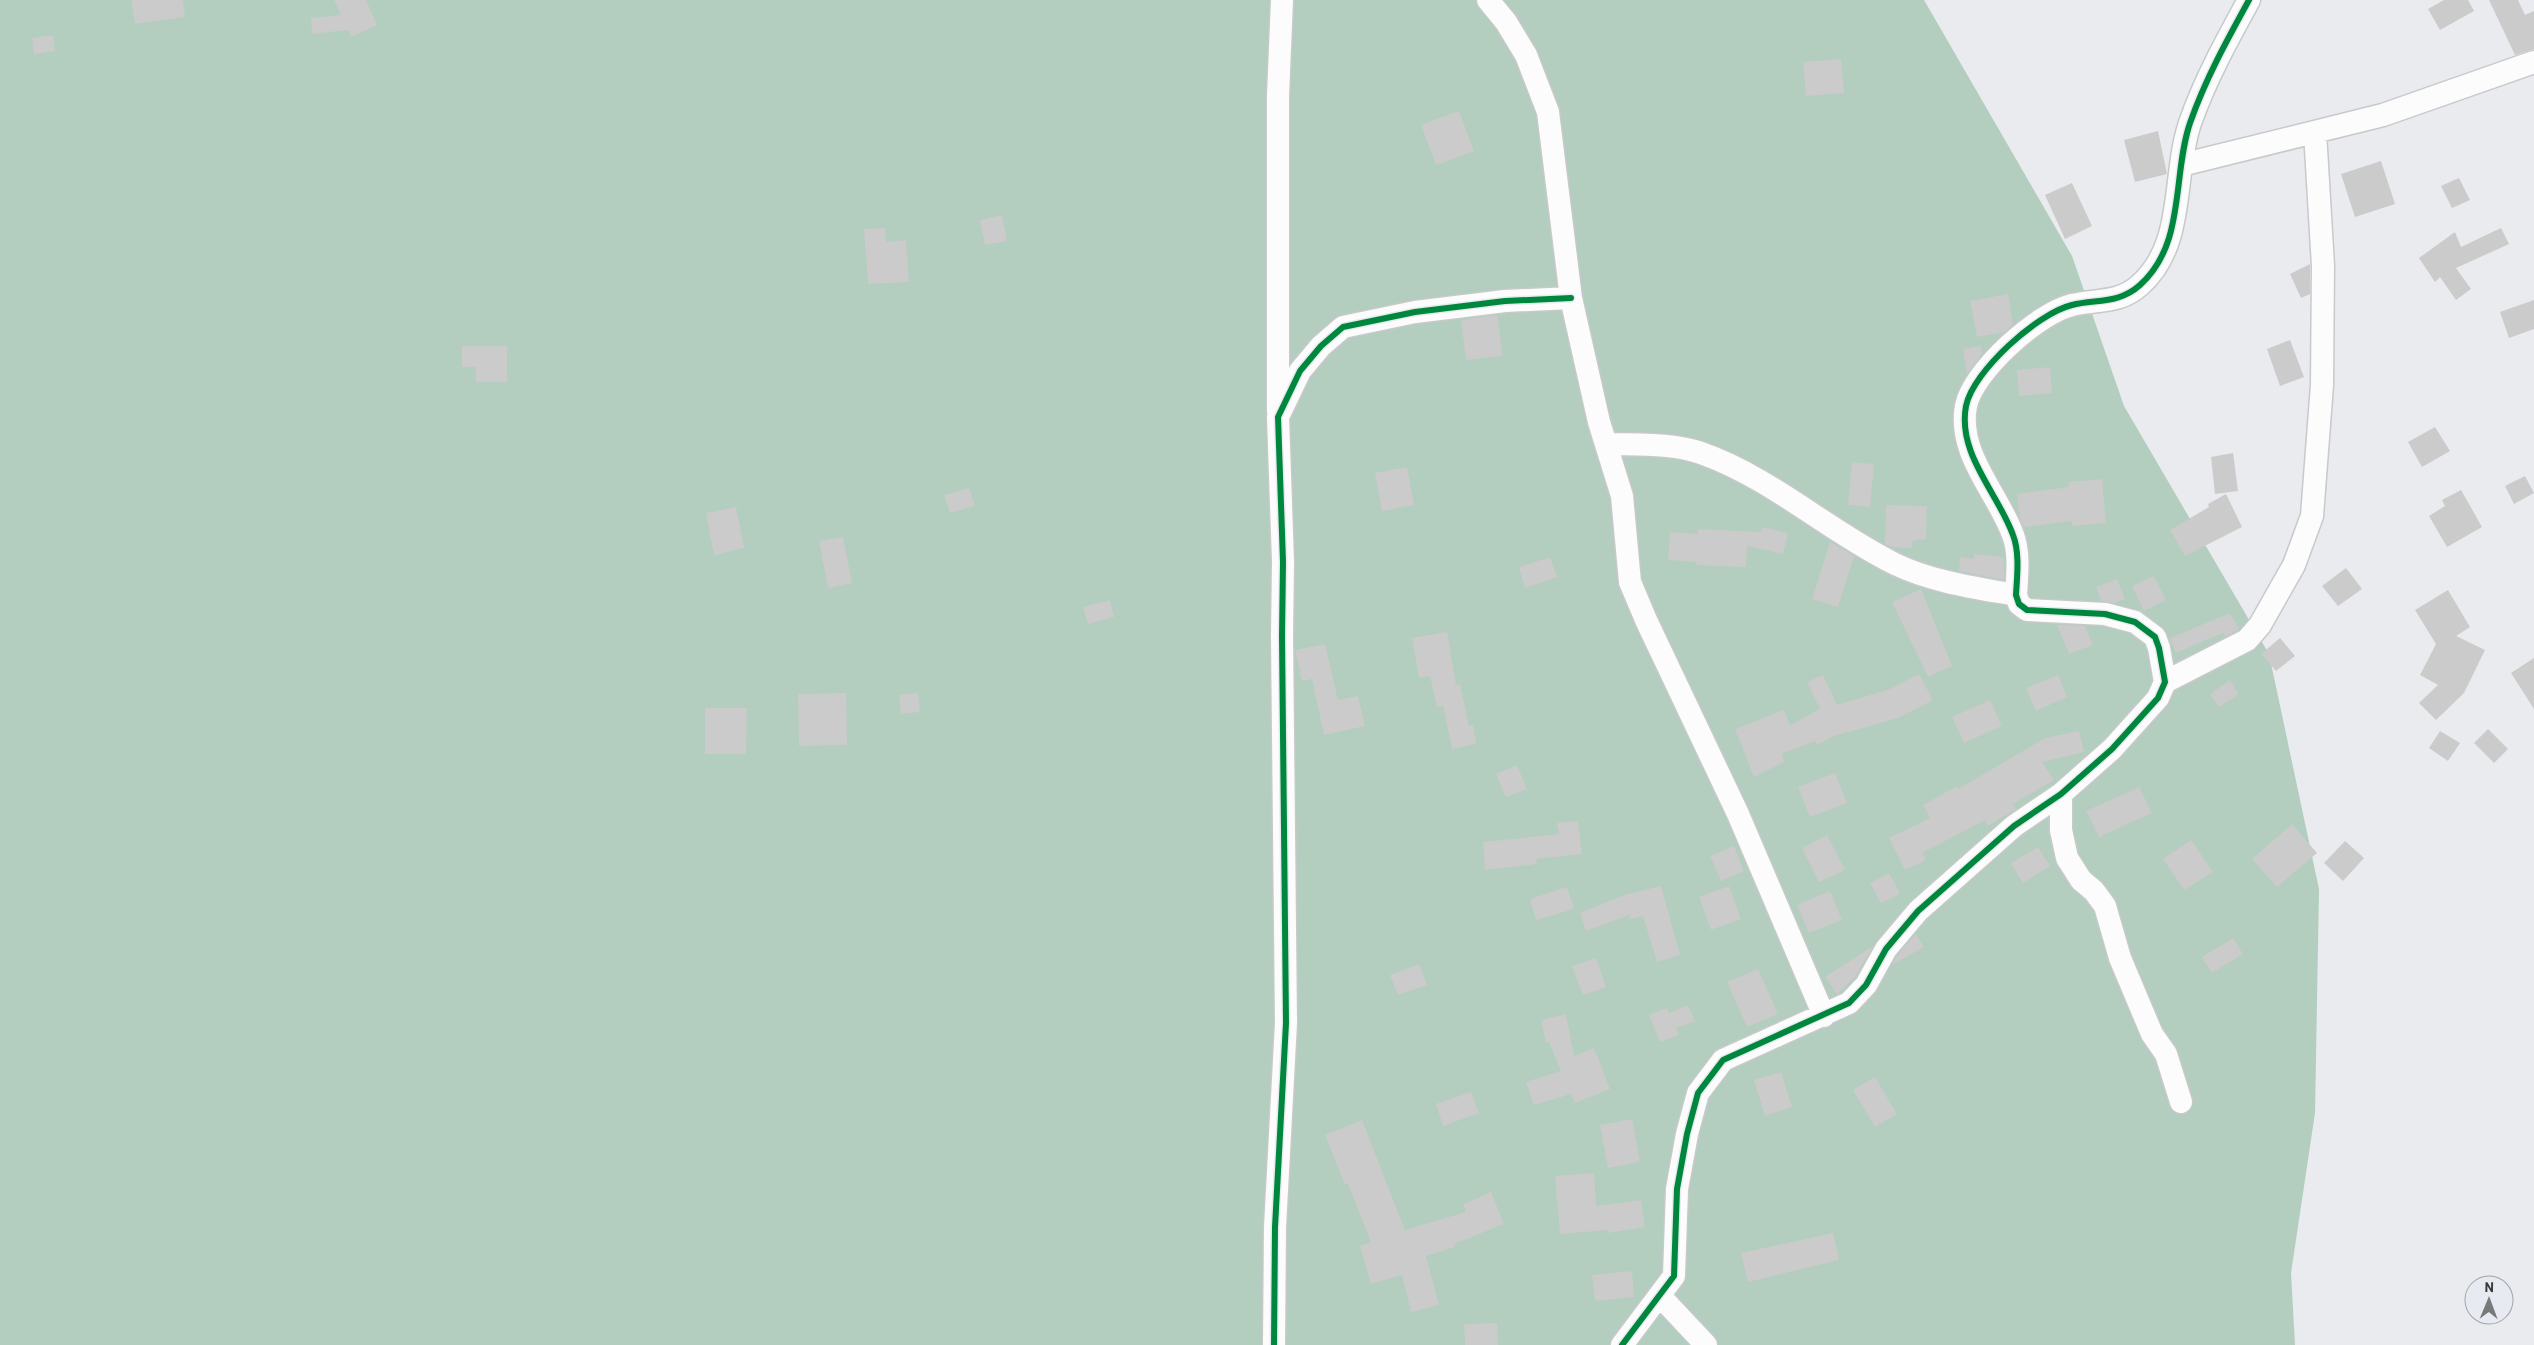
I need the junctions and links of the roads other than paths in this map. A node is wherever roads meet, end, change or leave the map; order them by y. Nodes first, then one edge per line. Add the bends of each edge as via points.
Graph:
1 (1282, 0) edge
2 (1488, 0) edge
3 (2249, 0) edge
4 (2534, 62) edge
5 (2316, 132) junction
6 (2181, 166) junction
7 (1571, 298) junction
8 (1278, 417) junction
9 (1607, 444) junction
10 (2016, 595) junction
11 (2165, 682) junction
12 (2061, 794) junction
13 (1824, 1016) junction
14 (2181, 1102) dead end
15 (1660, 1296) junction
16 (1274, 1345) edge
17 (1622, 1345) edge
18 (1706, 1345) edge

1 - 8 street via 1278,96
2 - 7 street via 1526,55 1548,112
3 - 6 street via 2205,82 2189,125
4 - 5 street via 2383,115
5 - 6 street
5 - 11 street via 2323,266 2322,385 2312,516 2294,565 2260,626 2247,640
6 - 10 street via 2170,240 2140,285 2126,296 2072,305 2055,312 1997,355 1975,386 1966,406 1966,430 1975,463 2014,536
7 - 8 street via 1504,301 1424,311 1343,327 1300,371
7 - 9 street via 1599,422
8 - 16 street via 1284,562 1286,1023 1275,1227
9 - 10 street via 1661,446 1700,452 1784,494 1896,564 1954,583
9 - 13 street via 1622,496 1630,582 1738,814
10 - 11 street via 2019,604 2027,610 2105,614 2135,622 2155,637 2164,663
11 - 12 street via 2158,698 2112,748
12 - 13 street via 2014,826 1918,912 1886,950 1866,985 1849,1003
12 - 14 street via 2061,830 2067,858 2081,880 2105,906 2120,958 2152,1034 2166,1054
13 - 15 street via 1723,1060 1698,1093 1676,1189 1674,1276
15 - 17 street
15 - 18 street

